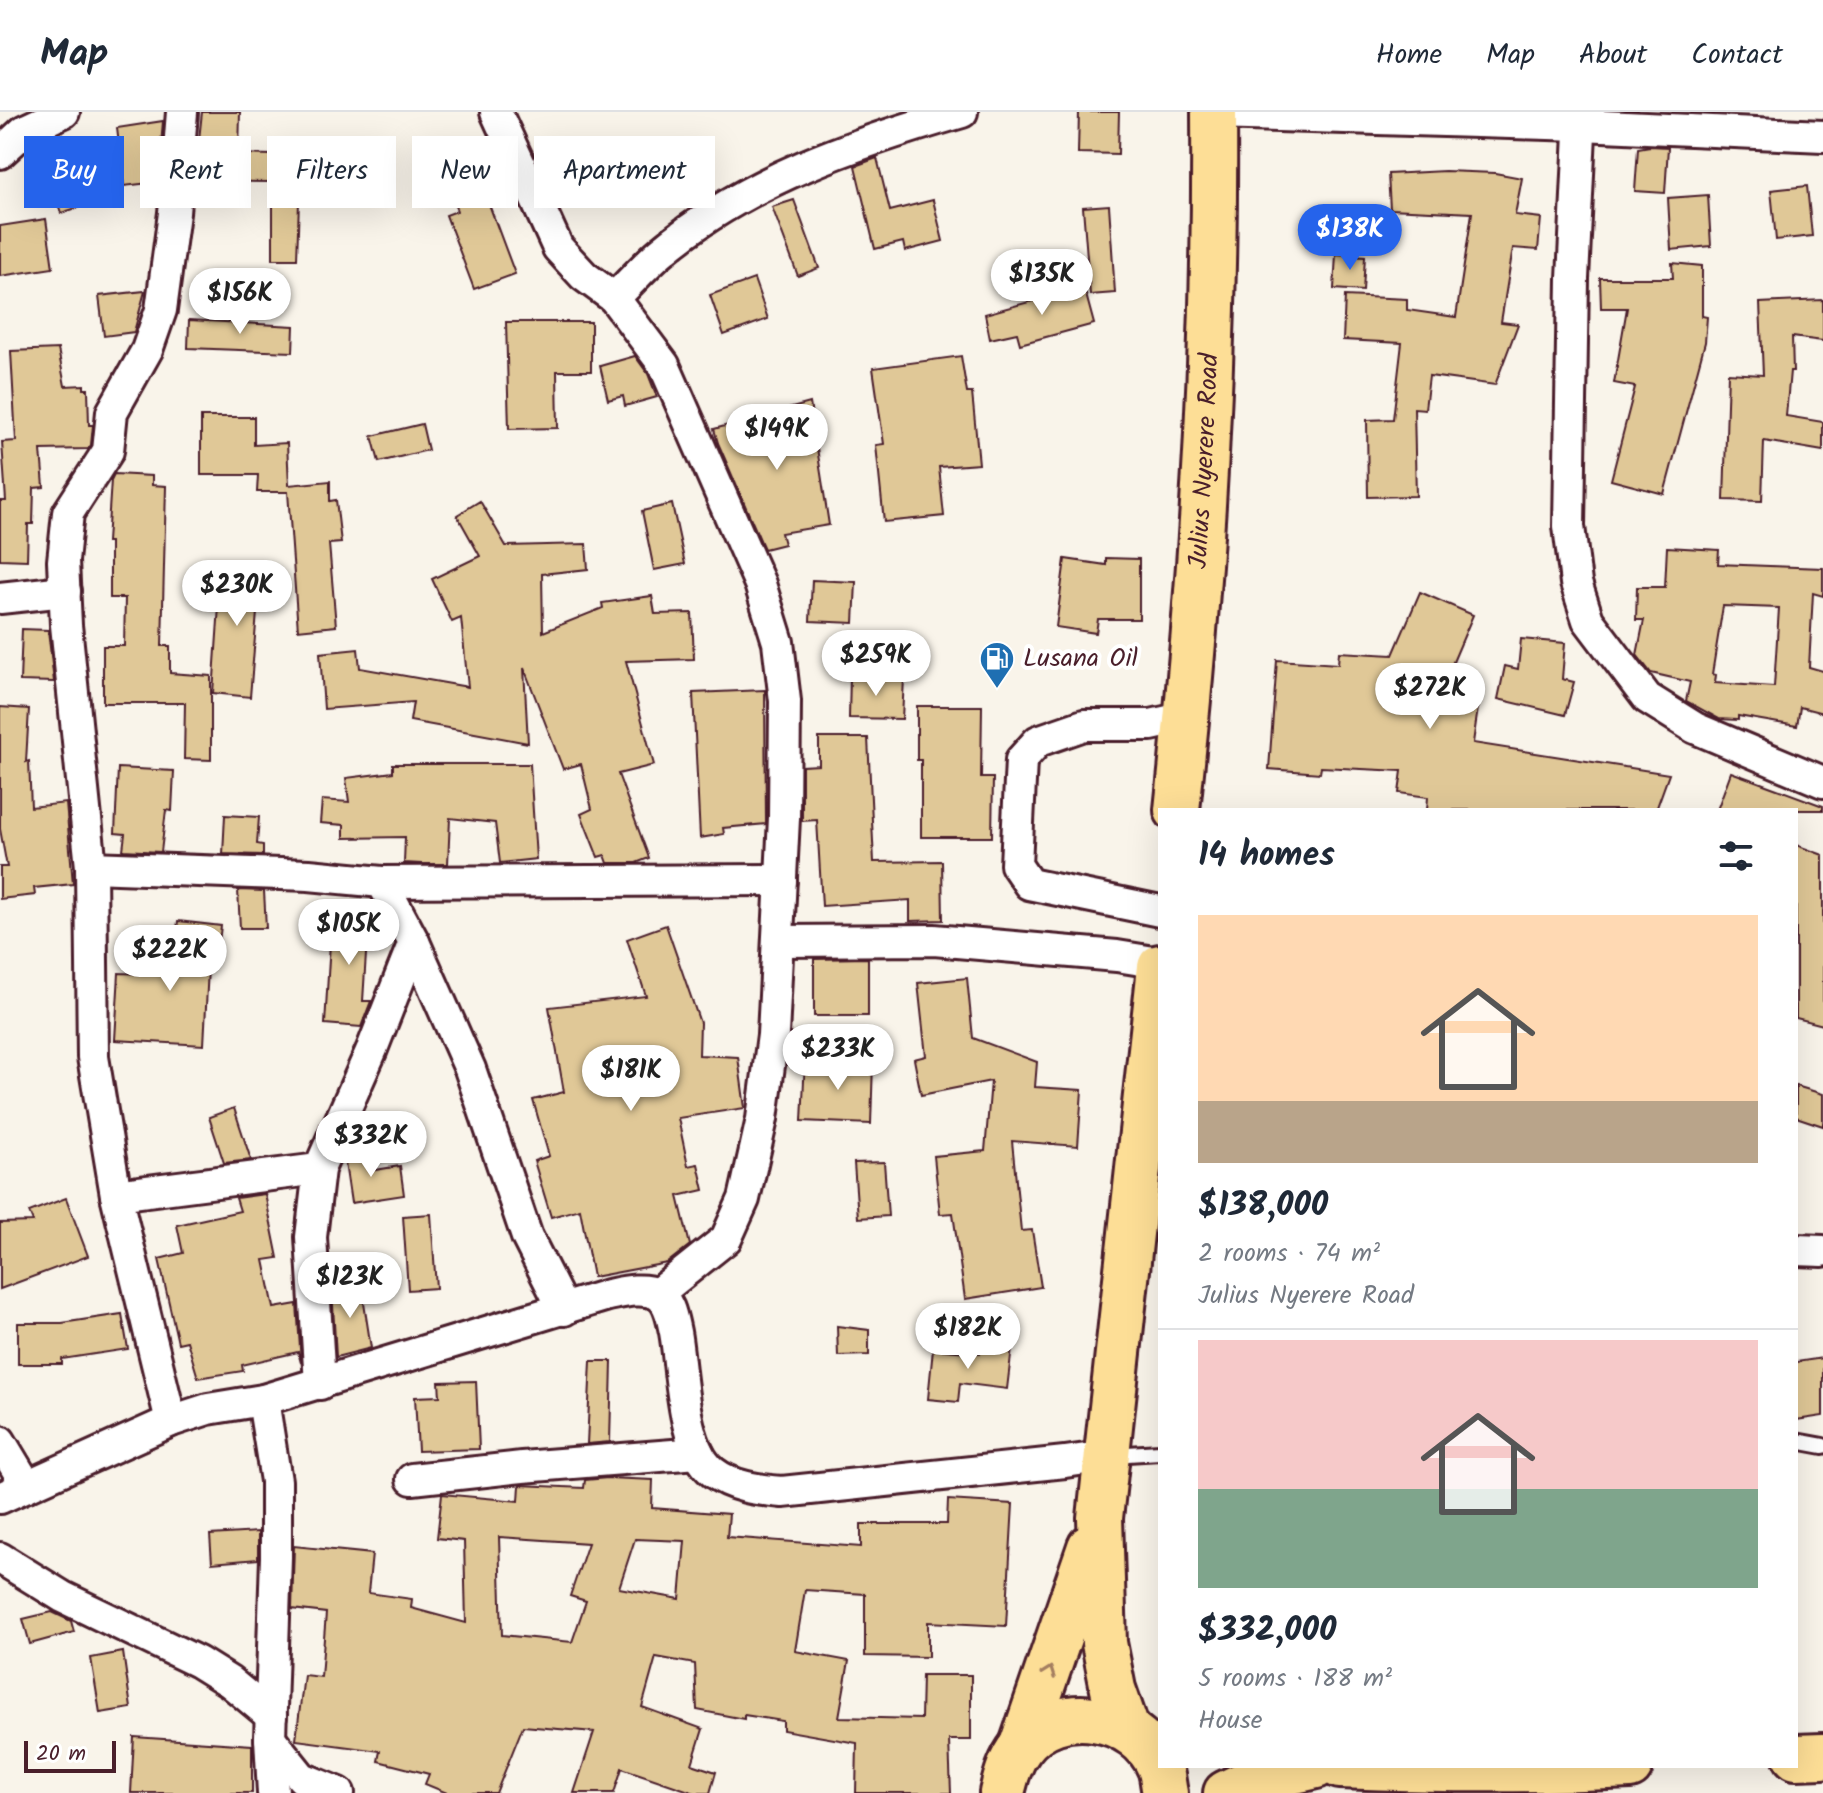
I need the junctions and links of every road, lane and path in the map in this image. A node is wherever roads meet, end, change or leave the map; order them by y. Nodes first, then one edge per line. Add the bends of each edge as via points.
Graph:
1 (64, 112) edge
2 (182, 112) edge
3 (496, 112) edge
4 (962, 112) edge
5 (1214, 113) edge
6 (1581, 118) edge
7 (22, 121) edge
8 (1823, 136) edge
9 (0, 153) edge
10 (614, 298) junction
11 (65, 591) junction
12 (0, 598) edge
13 (1187, 717) junction
14 (1823, 782) edge
15 (1177, 808) edge
16 (91, 867) junction
17 (781, 880) junction
18 (382, 882) junction
19 (1158, 911) edge
20 (778, 941) junction
21 (414, 942) junction
22 (1158, 965) edge
23 (1158, 984) edge
24 (319, 1169) junction
25 (116, 1195) junction
26 (1798, 1250) edge
27 (1823, 1251) edge
28 (657, 1294) junction
29 (564, 1310) junction
30 (320, 1384) junction
31 (263, 1400) junction
32 (171, 1421) junction
33 (0, 1441) edge
34 (1798, 1441) edge
35 (1823, 1446) edge
36 (1158, 1452) edge
37 (698, 1453) junction
38 (1107, 1456) junction
39 (412, 1479) dead end
40 (13, 1492) edge
41 (1100, 1518) junction
42 (0, 1558) edge
43 (270, 1727) junction
44 (1143, 1738) edge
45 (1022, 1745) junction
46 (1823, 1756) edge
47 (1798, 1757) edge
48 (1158, 1764) edge
49 (1160, 1768) edge
50 (1307, 1768) edge
51 (1385, 1768) edge
52 (1594, 1768) edge
53 (273, 1793) edge
54 (339, 1793) edge
55 (1002, 1793) edge
56 (1165, 1793) edge
57 (1226, 1793) edge

1 - 7 street
2 - 11 street via 161,310 147,350 112,412 108,451 68,513
3 - 10 street via 558,248
4 - 10 street via 797,169 662,250
5 - 6 street
5 - 13 main road, Julius Nyerere Road via 1212,365
6 - 8 street
6 - 14 street via 1569,526 1576,583 1588,620 1647,698 1695,728
7 - 9 street
10 - 17 street via 664,365 760,584 778,642 785,701
11 - 12 street
11 - 16 street
13 - 15 main road, Julius Nyerere Road
13 - 19 street via 1151,725 1084,725 1038,741 1021,760 1016,865 1029,884
16 - 18 street
16 - 25 street via 93,1057
17 - 18 street
17 - 20 street
18 - 21 street
20 - 22 street via 934,940 1117,956
20 - 28 street via 762,1119 744,1199 726,1239
21 - 24 street
21 - 29 street via 470,1069 527,1237
23 - 38 main road
24 - 25 street
24 - 30 street via 311,1237
25 - 32 street
26 - 27 street
28 - 29 street via 636,1290
28 - 37 street via 673,1321
29 - 30 street
30 - 31 street
31 - 32 street
31 - 43 street via 276,1481
32 - 40 street
33 - 40 street
34 - 35 lane
36 - 38 lane
37 - 38 street via 712,1472 749,1489 782,1492
37 - 39 street
38 - 41 main road
41 - 44 main road via 1104,1643 1113,1689
45 -> 41 main road
42 - 43 street via 63,1597 230,1682
43 - 53 street
43 - 54 street via 302,1778
44 - 45 main road via 1100,1719 1072,1718 1045,1727
44 - 48 main road
45 - 55 main road via 1007,1770
46 - 47 main road
49 - 56 main road
50 - 57 main road via 1251,1781
51 - 52 main road

